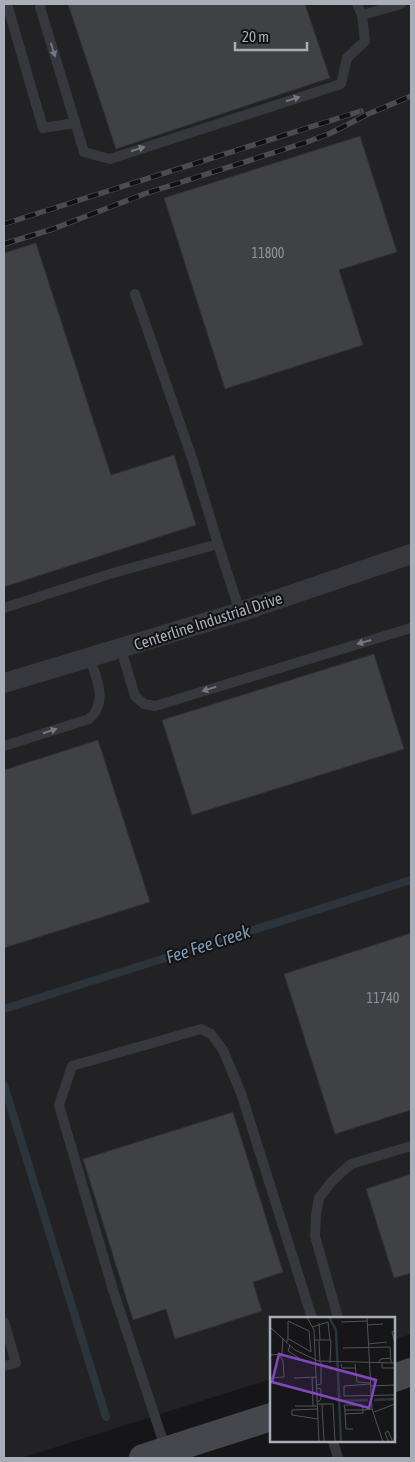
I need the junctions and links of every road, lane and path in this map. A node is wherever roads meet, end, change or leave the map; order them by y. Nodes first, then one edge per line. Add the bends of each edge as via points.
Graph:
1 (7, 4) edge
2 (41, 4) edge
3 (357, 4) edge
4 (401, 4) edge
5 (362, 16) junction
6 (75, 123) junction
7 (135, 294) dead end
8 (218, 544) junction
9 (411, 554) edge
10 (4, 608) edge
11 (240, 612) junction
12 (411, 628) edge
13 (121, 649) junction
14 (89, 656) junction
15 (4, 683) edge
16 (4, 746) edge
17 (411, 1146) edge
18 (312, 1317) edge
19 (338, 1317) edge
20 (4, 1322) edge
21 (4, 1366) edge
22 (411, 1372) edge
23 (395, 1378) edge
24 (270, 1417) edge
25 (333, 1442) edge
26 (159, 1456) edge
27 (338, 1458) edge

1 - 6 lane via 43,128
2 -> 6 lane
3 - 5 lane
4 - 5 lane
6 -> 5 lane via 84,152 110,159 341,84 347,58 365,41
7 - 8 lane via 193,460
8 - 10 lane
8 - 11 lane
9 - 11 street, Centerline Industrial Drive
11 - 13 street, Centerline Industrial Drive
12 -> 13 lane via 155,706 144,704 135,696
13 - 14 street, Centerline Industrial Drive
14 - 15 street, Centerline Industrial Drive
16 -> 14 lane via 89,719 97,712 99,686
17 - 19 lane via 351,1164 319,1198 315,1236
18 - 26 lane via 241,1093 223,1050 212,1034 201,1029 72,1066 59,1105
20 - 21 lane via 16,1363
22 - 23 main road
24 - 26 main road
25 - 27 lane

